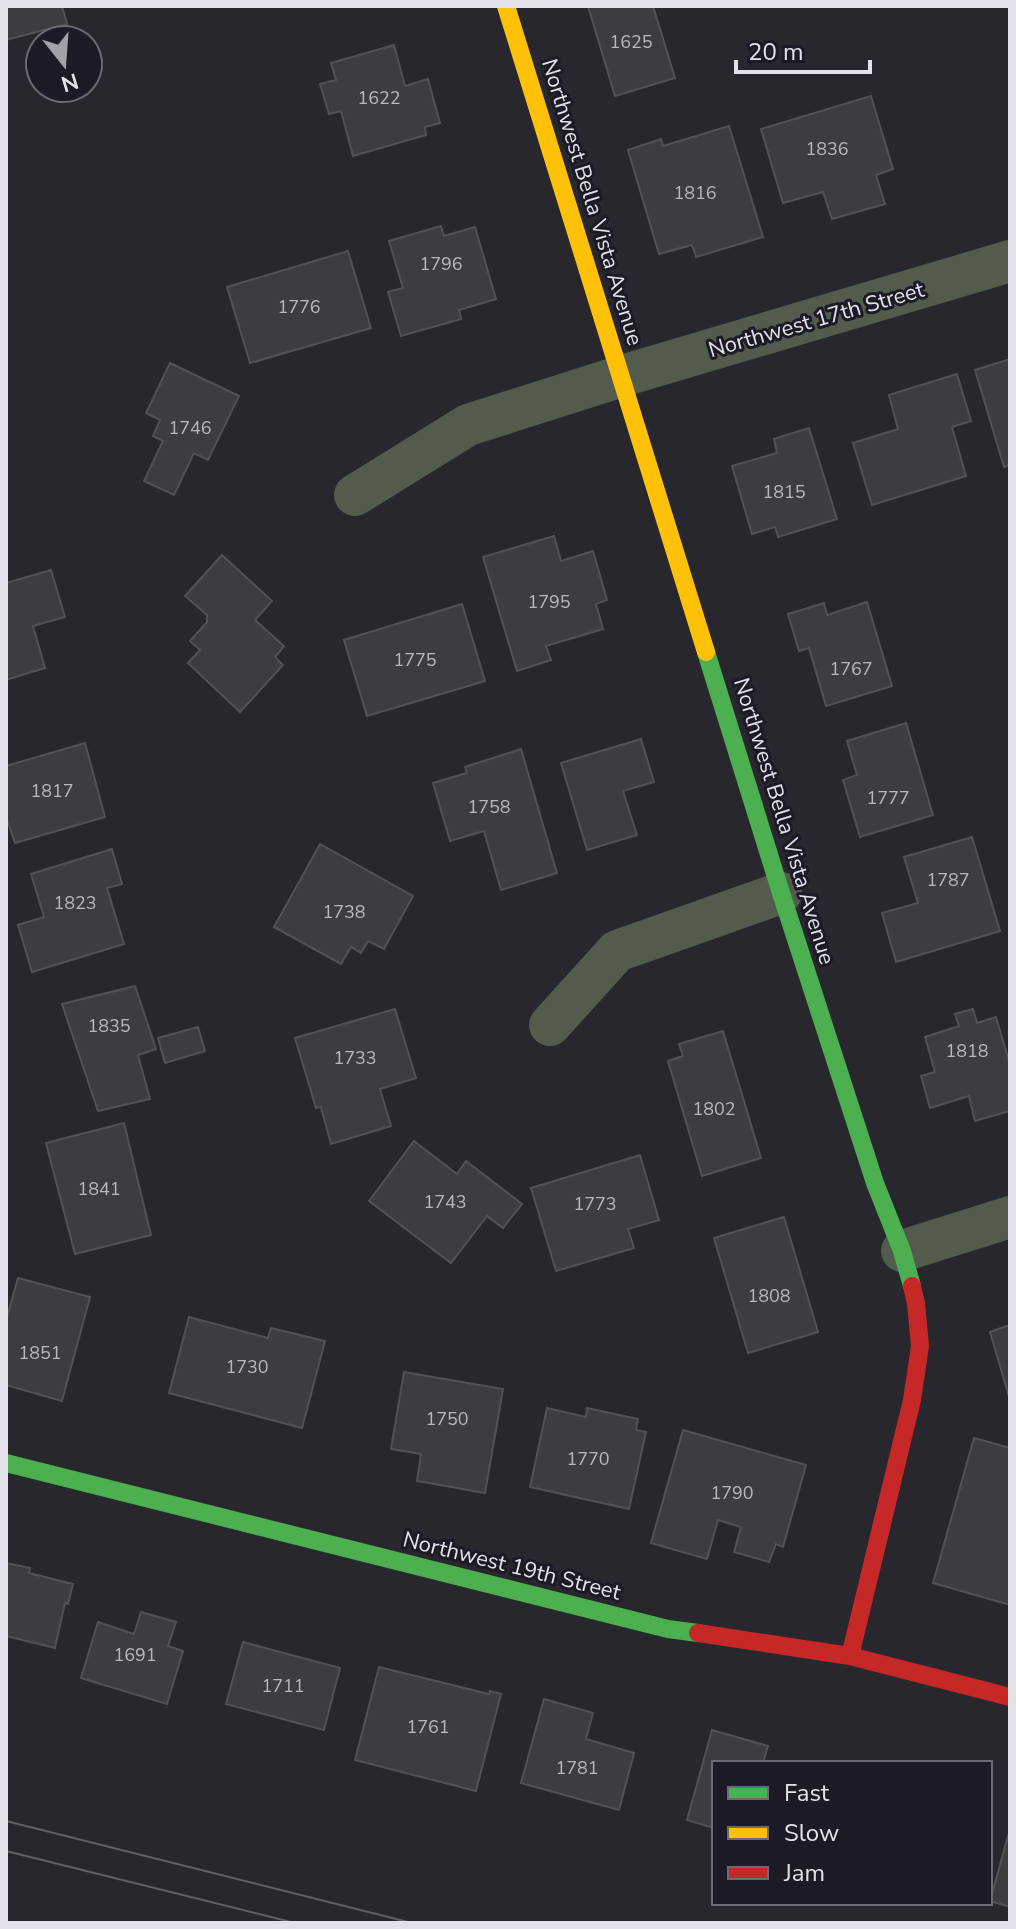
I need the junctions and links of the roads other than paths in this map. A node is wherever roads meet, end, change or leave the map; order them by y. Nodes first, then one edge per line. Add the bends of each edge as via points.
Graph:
1 (506, 6) edge
2 (1010, 261) edge
3 (622, 376) junction
4 (355, 495) dead end
5 (781, 893) junction
6 (550, 1025) dead end
7 (1010, 1217) edge
8 (902, 1251) junction
9 (6, 1463) edge
10 (850, 1656) junction
11 (1010, 1697) edge

1 - 3 street, Northwest Bella Vista Avenue
2 - 3 street, Northwest 17th Street
3 - 4 street, Northwest 17th Street via 468,425
3 - 5 street, Northwest Bella Vista Avenue
5 - 6 street via 617,951
5 - 8 street, Northwest Bella Vista Avenue
7 - 8 street
8 - 10 street, Northwest Bella Vista Avenue via 916,1303 920,1346 912,1400
9 - 10 street, Northwest 19th Street via 668,1629
10 - 11 street, Northwest 19th Street

